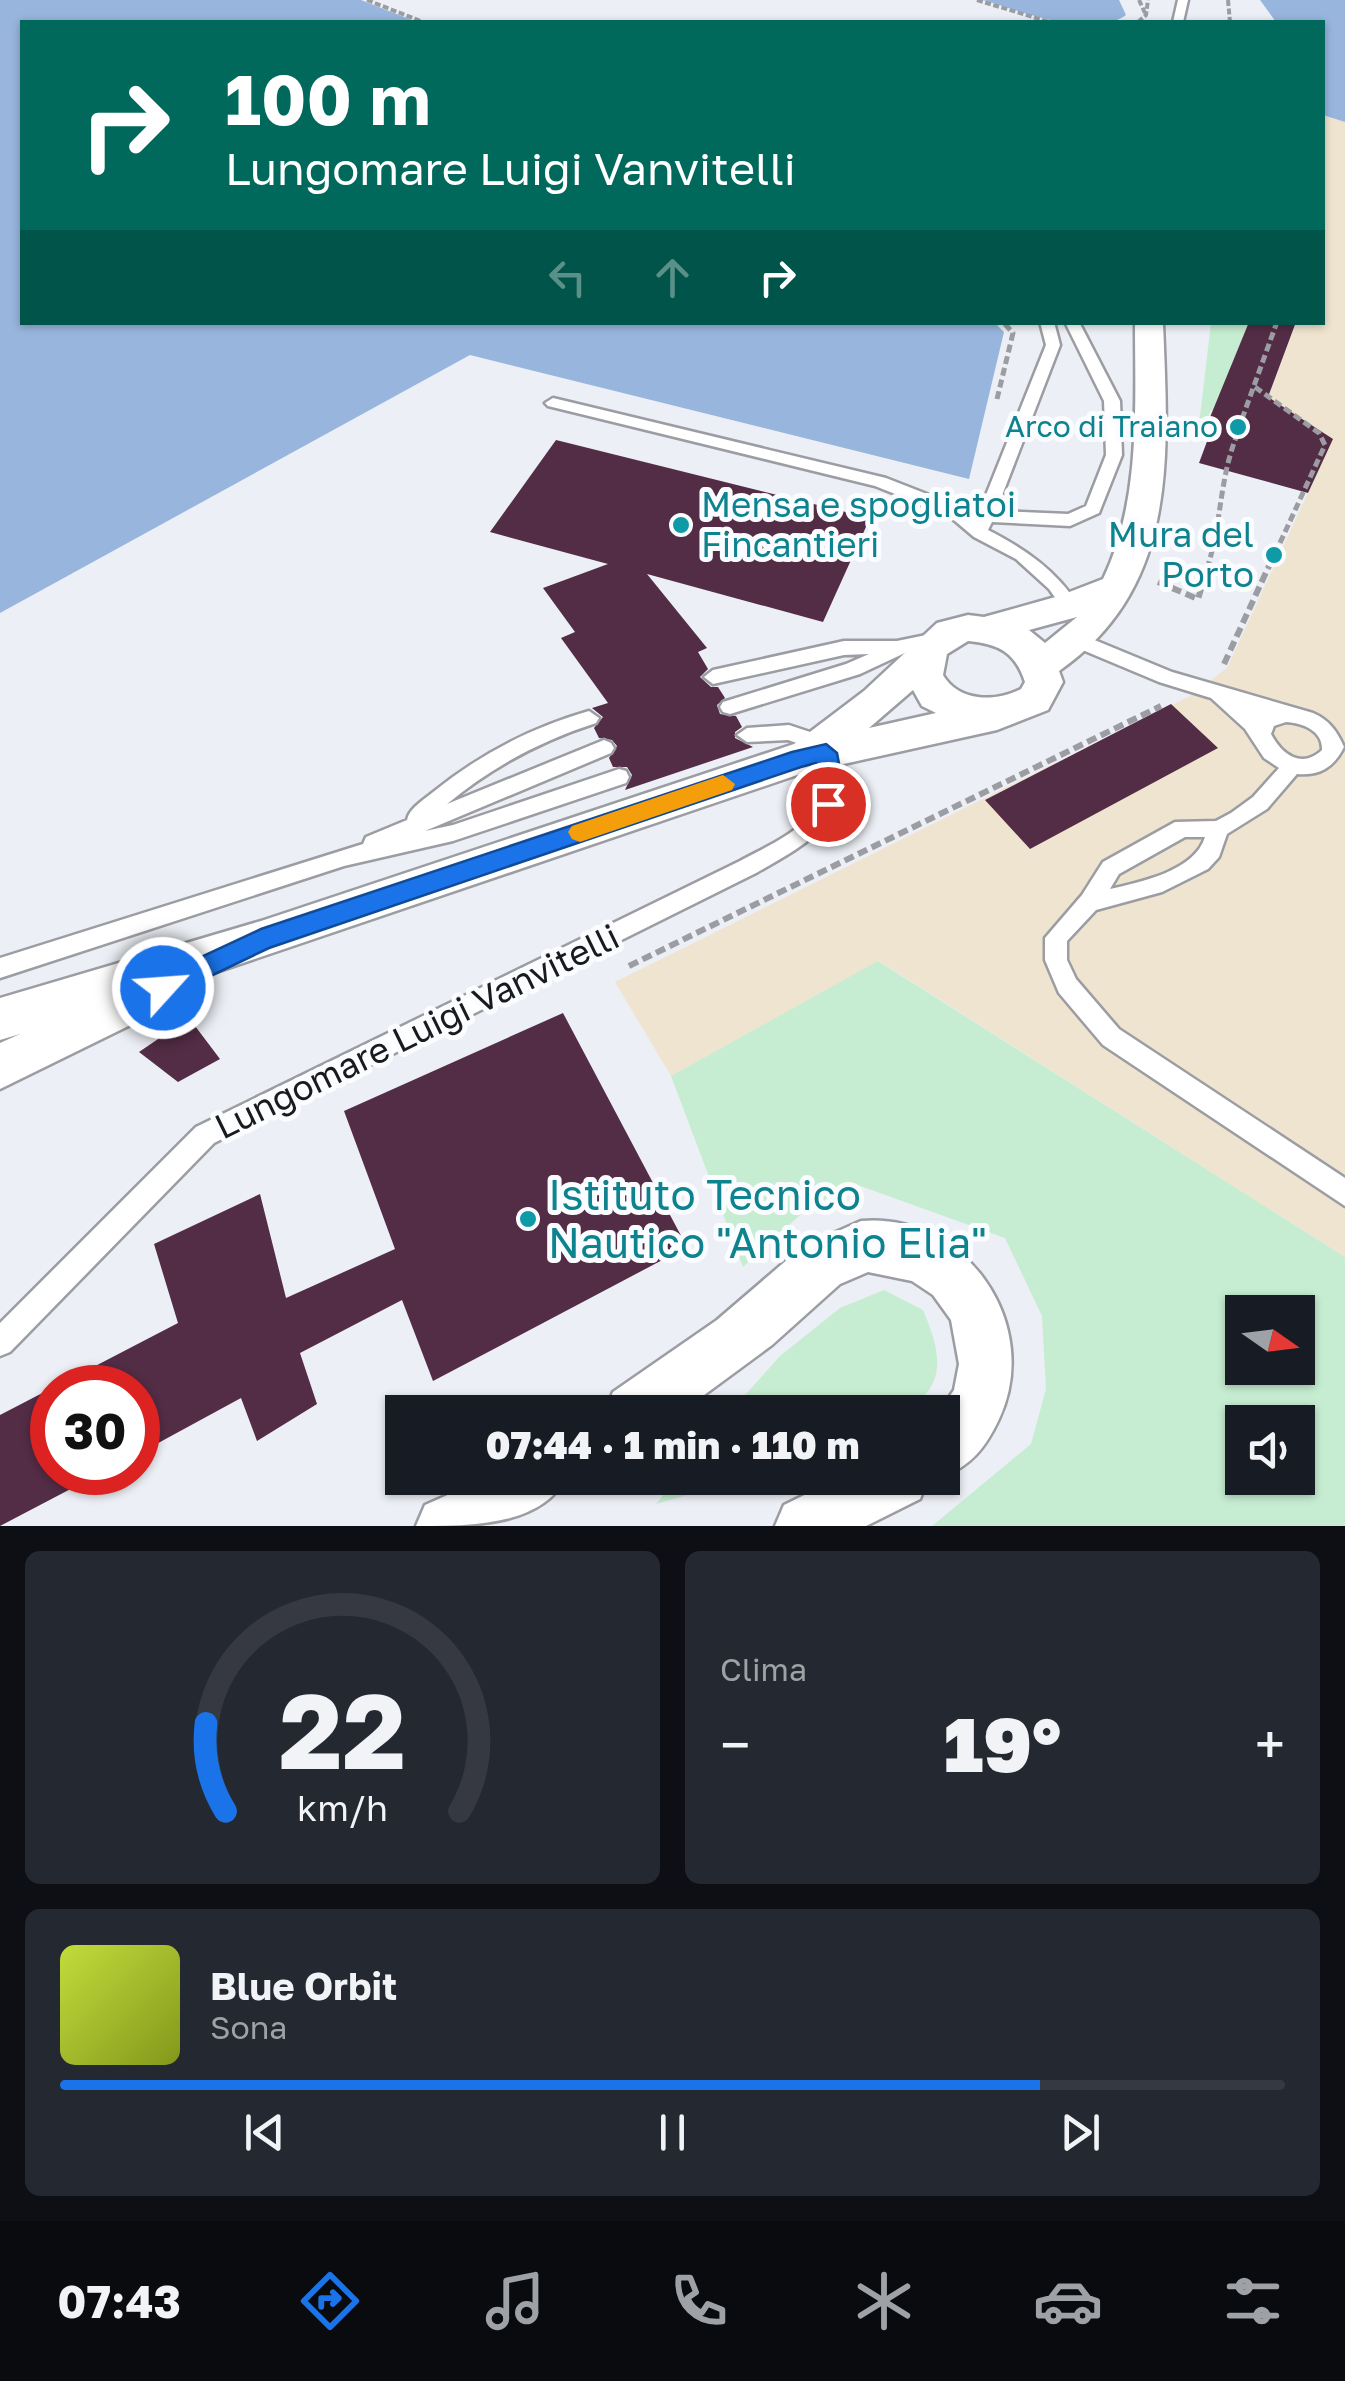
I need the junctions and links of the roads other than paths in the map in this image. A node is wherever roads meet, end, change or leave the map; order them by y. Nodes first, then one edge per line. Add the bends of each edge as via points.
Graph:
1 (1047, 325) edge
2 (1074, 325) edge
3 (1150, 325) edge
4 (553, 402) dead end
5 (983, 524) junction
6 (1117, 587) junction
7 (1070, 606) junction
8 (988, 629) junction
9 (1080, 642) junction
10 (921, 648) junction
11 (1040, 665) junction
12 (712, 677) dead end
13 (1210, 691) junction
14 (730, 707) dead end
15 (1286, 714) junction
16 (997, 715) junction
17 (589, 718) dead end
18 (1318, 723) junction
19 (1261, 734) junction
20 (746, 735) dead end
21 (1345, 735) edge
22 (604, 748) dead end
23 (816, 751) junction
24 (1337, 760) edge
25 (1294, 765) junction
26 (618, 777) dead end
27 (404, 828) junction
28 (1218, 829) junction
29 (344, 857) junction
30 (1090, 902) junction
31 (261, 940) junction
32 (0, 968) edge
33 (0, 1019) edge
34 (0, 1067) edge
35 (1345, 1193) edge
36 (0, 1342) edge
37 (657, 1395) edge
38 (960, 1437) edge
39 (512, 1495) edge
40 (866, 1495) edge
41 (446, 1526) edge
42 (805, 1526) edge

1 - 5 lane via 1053,345
2 - 5 lane via 1112,400 1114,455 1093,509 1070,520
3 - 6 street via 1152,456 1133,557
4 - 5 lane via 880,482
5 - 7 lane
6 - 7 street
6 - 9 street
7 - 8 street
8 - 10 street via 968,628
8 - 11 street via 1014,639
9 - 11 street
9 - 13 lane
10 - 12 lane via 844,648
10 - 14 lane
10 - 16 street via 930,686 941,698
10 - 23 street via 878,701
11 - 16 street via 1043,678 1030,704
13 - 15 lane
13 - 19 lane
15 - 18 lane
15 - 19 lane via 1266,721
16 - 23 street
17 - 27 lane via 547,728 467,773
18 - 21 lane
18 - 24 lane via 1332,738
19 - 25 lane via 1273,754
20 - 23 lane via 789,732
22 - 27 lane
23 - 31 street
23 - 36 lane, Lungomare Luigi Vanvitelli via 833,790 806,832 748,868 205,1135
24 - 25 lane
25 - 28 lane via 1260,802
26 - 29 lane via 453,834
27 - 29 lane
28 - 30 lane via 1210,852 1192,866 1134,895
28 - 30 lane via 1182,828 1168,835 1111,868
29 - 32 lane
30 - 35 lane via 1056,938 1056,960 1094,1020
31 - 33 street
31 - 34 street
37 - 38 street via 770,1313 826,1260 865,1246 910,1250 943,1265 977,1310 990,1370
39 - 41 street
40 - 42 street

